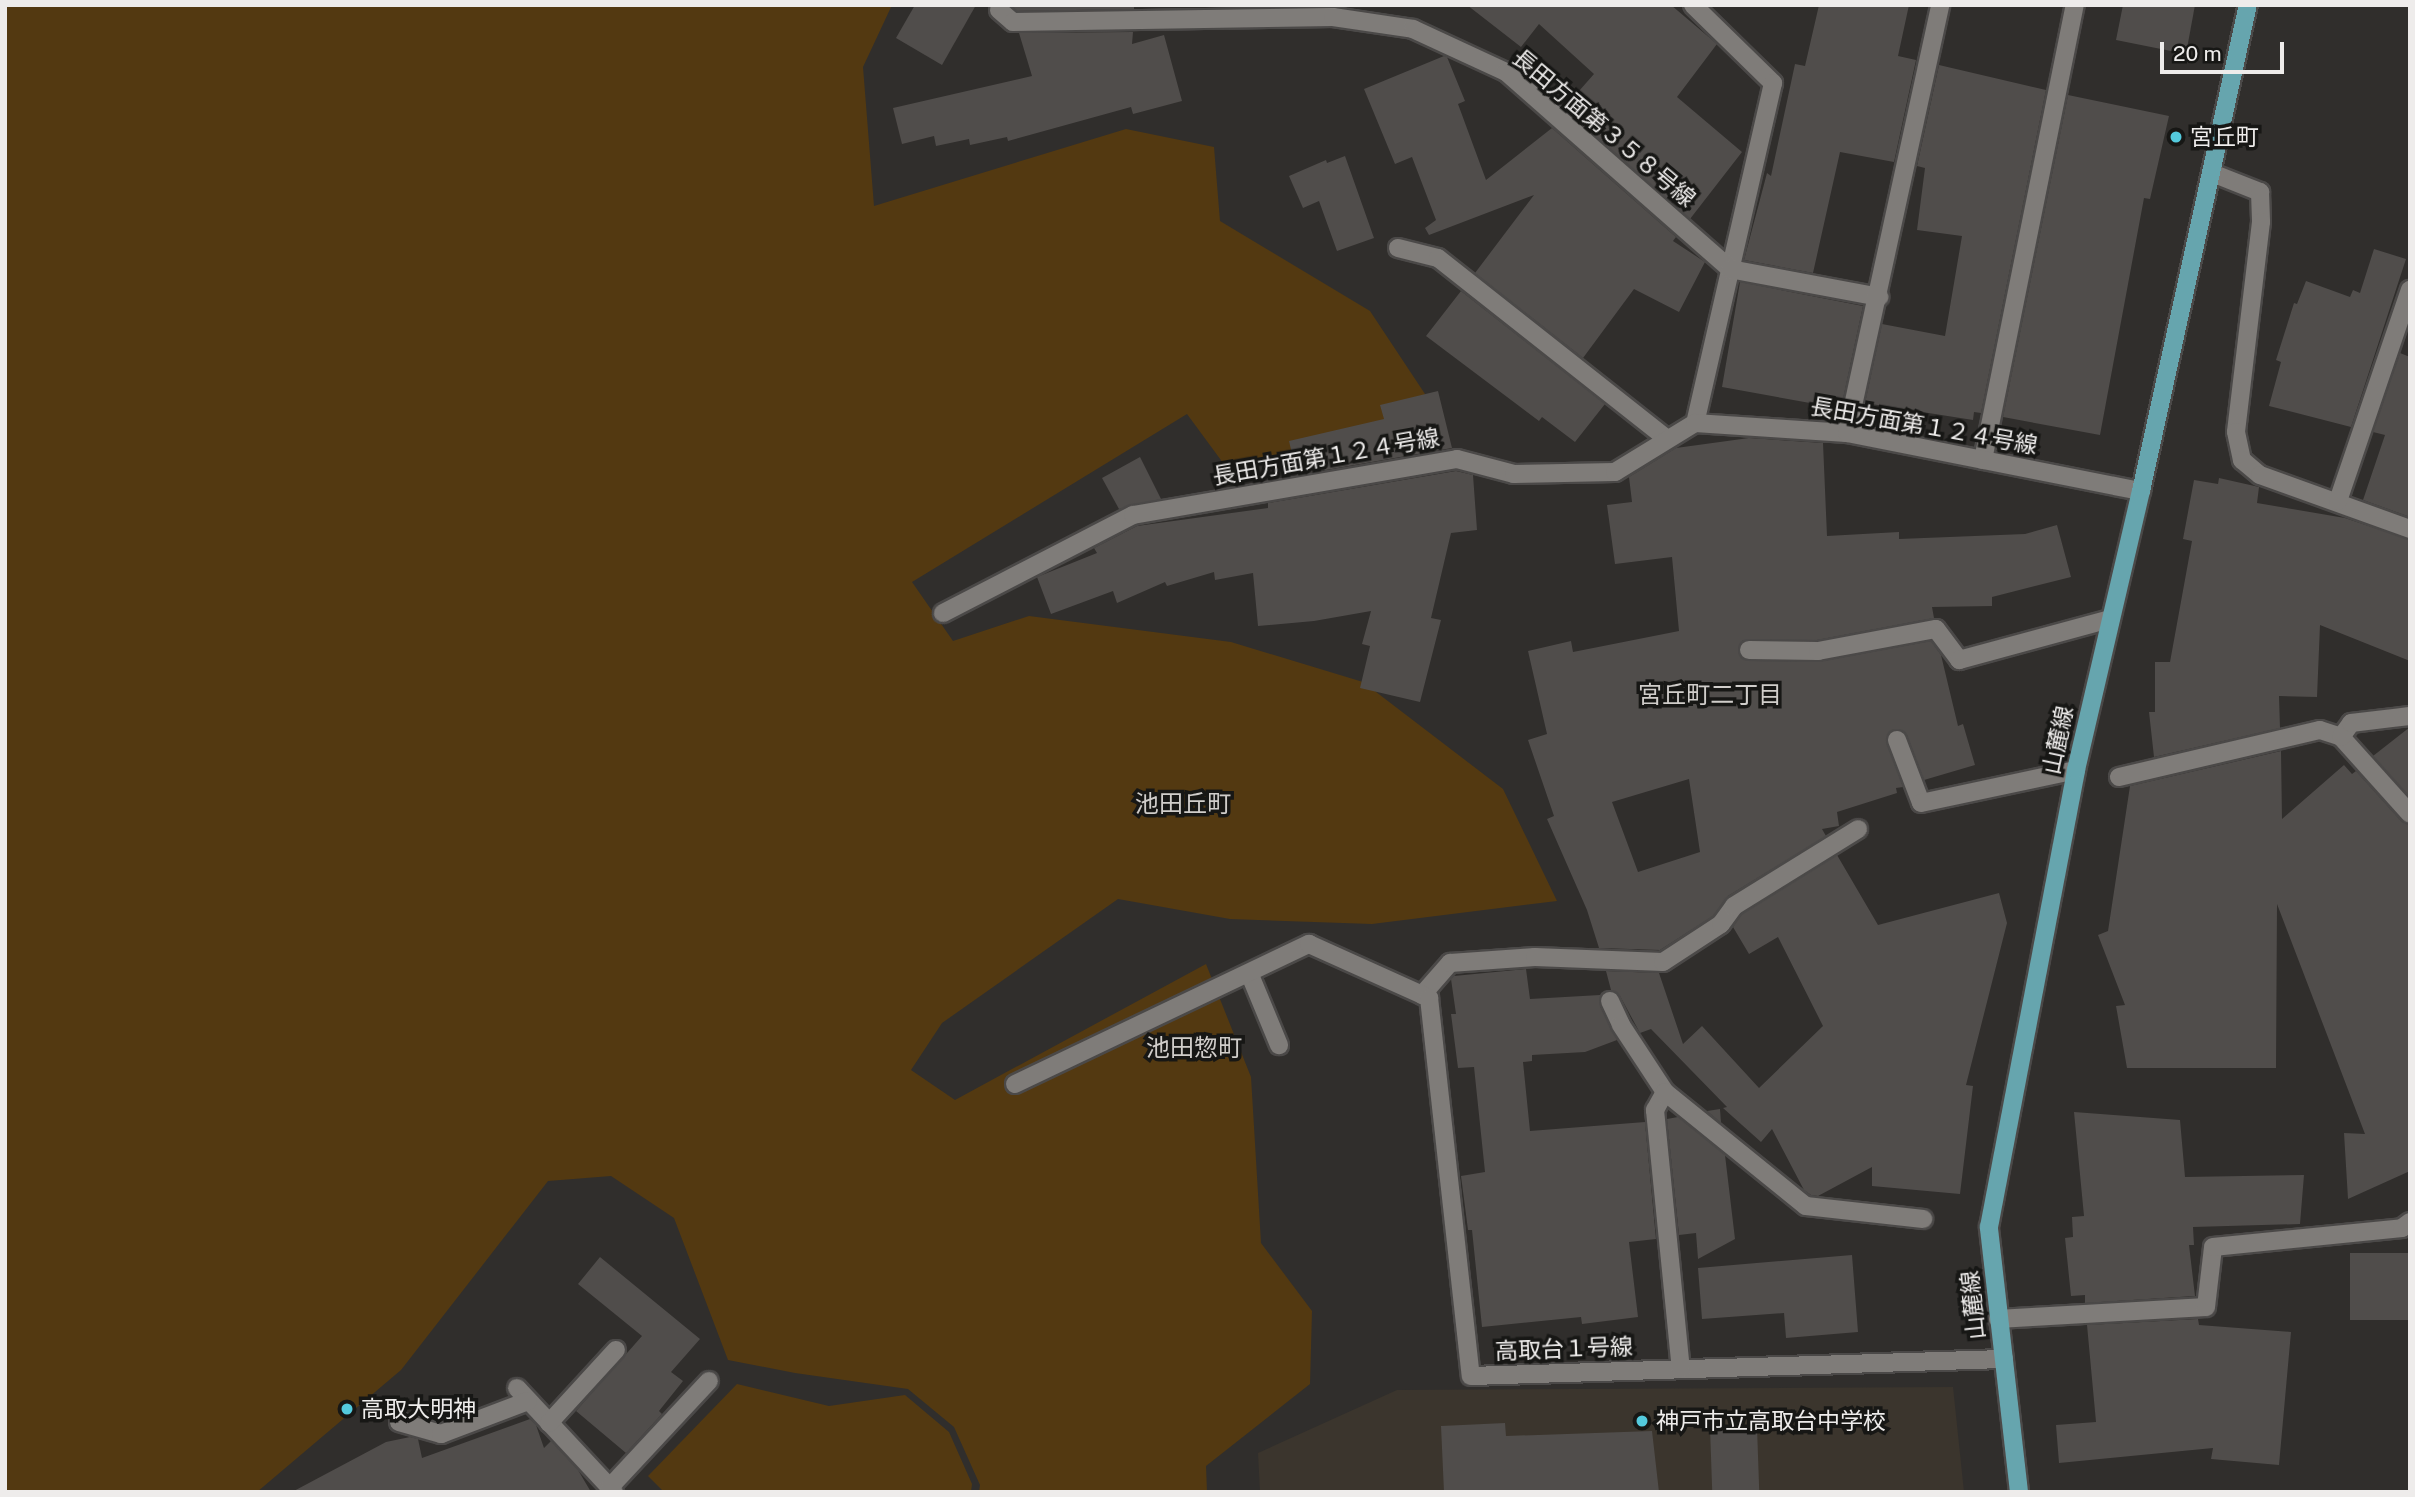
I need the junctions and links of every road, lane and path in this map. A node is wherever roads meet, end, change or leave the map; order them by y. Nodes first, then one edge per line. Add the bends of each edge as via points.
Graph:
1 (1693, 5) edge
2 (1940, 5) edge
3 (2075, 5) edge
4 (2248, 5) edge
5 (999, 10) dead end
6 (1336, 11) edge
7 (2212, 173) junction
8 (1398, 248) dead end
9 (1730, 269) junction
10 (2410, 290) edge
11 (1879, 297) junction
12 (1695, 423) junction
13 (1847, 433) junction
14 (1667, 439) junction
15 (1983, 460) junction
16 (2141, 491) junction
17 (2338, 501) junction
18 (2410, 529) edge
19 (943, 613) dead end
20 (2110, 619) junction
21 (1749, 650) dead end
22 (2410, 716) edge
23 (2346, 730) junction
24 (1897, 740) dead end
25 (2076, 770) junction
26 (2119, 777) dead end
27 (2410, 814) edge
28 (1858, 829) dead end
29 (1250, 975) junction
30 (1422, 995) junction
31 (1610, 1001) dead end
32 (1279, 1045) dead end
33 (1015, 1084) dead end
34 (1665, 1092) junction
35 (1923, 1219) dead end
36 (2410, 1222) edge
37 (1998, 1319) junction
38 (616, 1350) dead end
39 (2004, 1359) junction
40 (1681, 1369) junction
41 (709, 1381) dead end
42 (399, 1422) dead end
43 (549, 1423) junction
44 (612, 1490) edge
45 (2019, 1492) edge

1 - 9 street via 1773,83
2 - 11 street
3 - 15 street
4 - 7 main road, 山麓線
5 - 6 street, 長田方面第３５８号線 via 1013,22
6 - 9 street, 長田方面第３５８号線 via 1413,29 1506,72
7 - 16 main road, 山麓線
7 - 17 street via 2260,192 2261,222 2236,432 2242,460 2260,475
8 - 14 street via 1438,258
9 - 11 street
9 - 12 street
10 - 17 street
11 - 13 street
12 - 13 street, 長田方面第１２４号線
12 - 14 street, 長田方面第１２４号線
13 - 15 street, 長田方面第１２４号線
14 - 19 street, 長田方面第１２４号線 via 1615,472 1514,474 1457,459 1133,515
15 - 16 street, 長田方面第１２４号線
16 - 20 main road, 山麓線
17 - 18 street
20 - 21 street via 1959,660 1936,629 1818,652
20 - 25 main road, 山麓線
22 - 23 street
23 - 26 street via 2320,730
23 - 27 street
24 - 25 street via 1922,803
25 - 37 main road, 山麓線 via 1989,1227
28 - 30 street via 1734,906 1721,923 1663,962 1535,957 1450,963
29 - 30 street via 1310,944
29 - 32 street
29 - 33 street
30 - 40 street, 高取台１号線 via 1429,998 1471,1376
31 - 34 street
34 - 35 street via 1806,1206
34 - 40 street via 1655,1110
36 - 37 street via 2402,1228 2213,1247 2206,1307
37 - 39 main road, 山麓線
38 - 43 street
39 - 40 street, 高取台１号線
39 - 45 main road, 山麓線
41 - 44 street
42 - 43 street via 441,1434 522,1395
43 - 44 street

